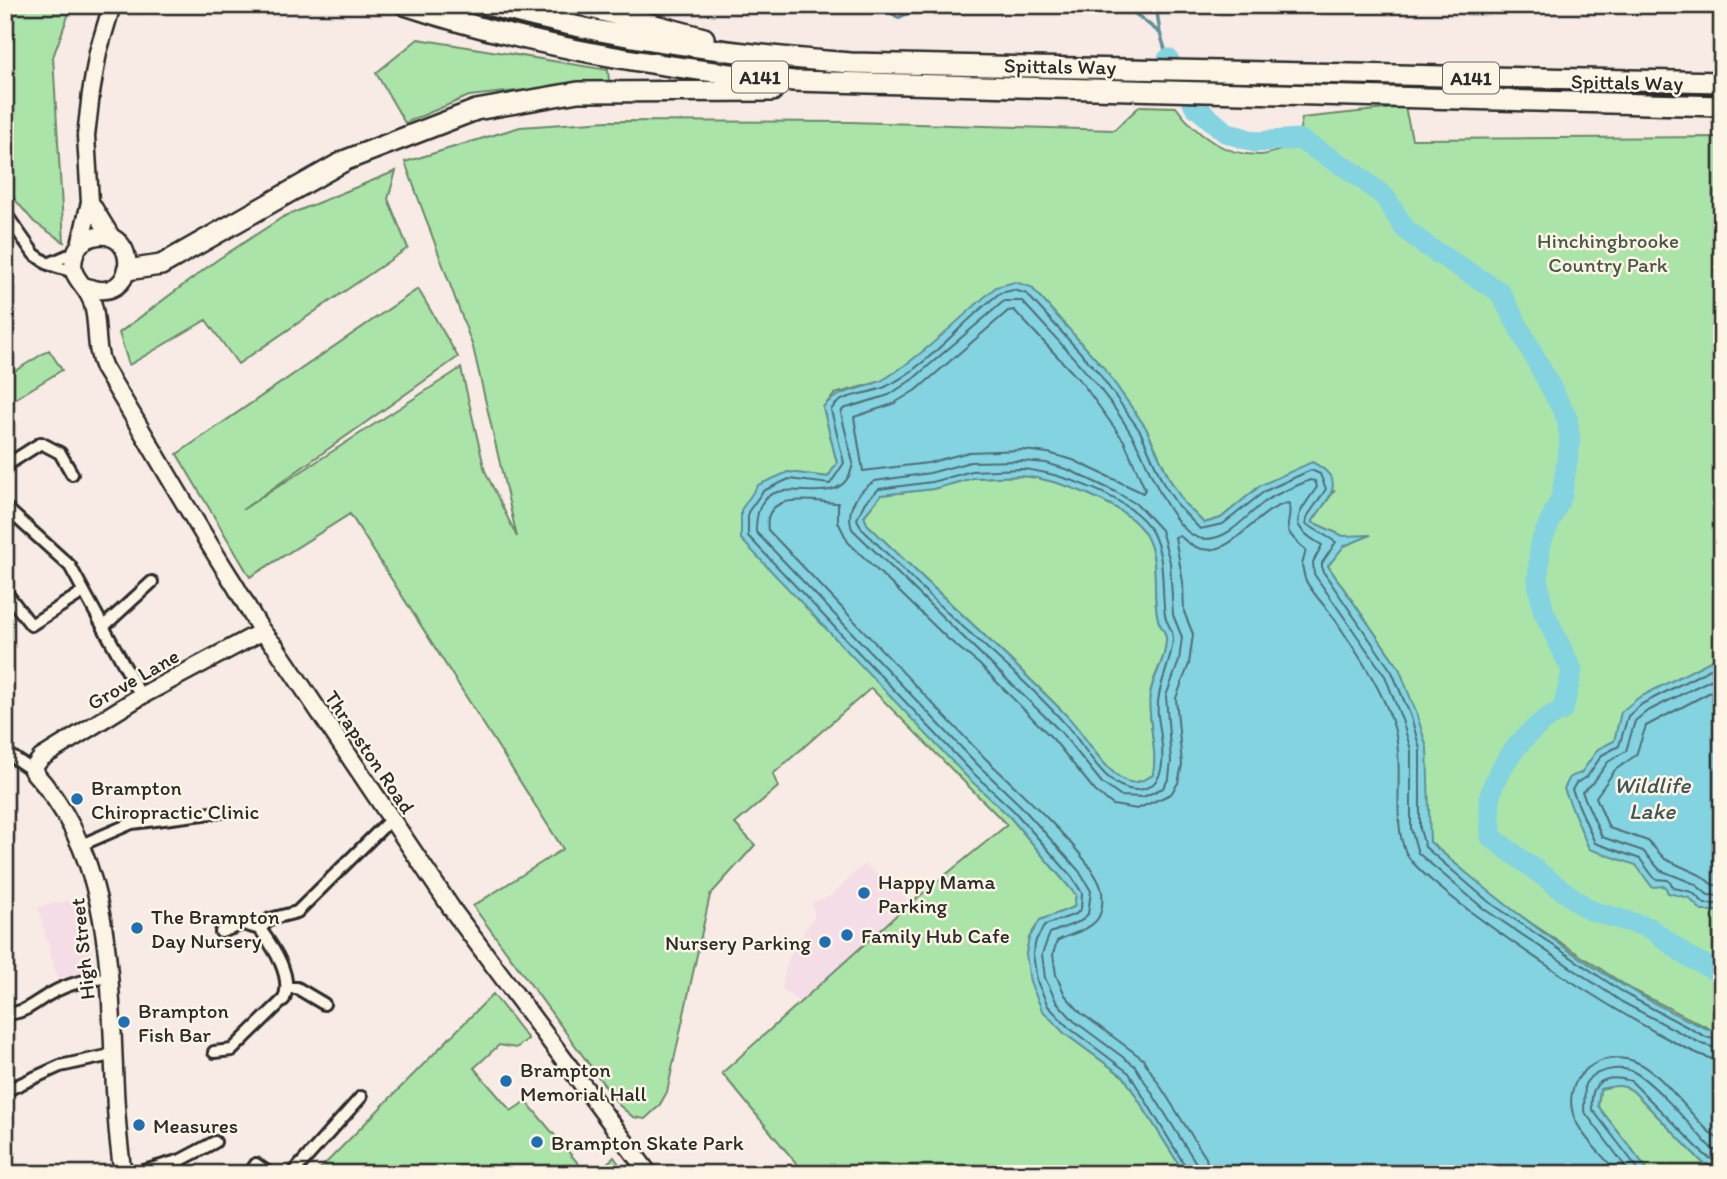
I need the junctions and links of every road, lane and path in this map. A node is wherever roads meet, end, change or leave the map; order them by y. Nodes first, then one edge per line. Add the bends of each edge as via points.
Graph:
1 (112, 5) edge
2 (405, 5) edge
3 (488, 5) edge
4 (580, 5) edge
5 (851, 63) junction
6 (1722, 82) edge
7 (906, 85) junction
8 (1722, 106) edge
9 (90, 202) junction
10 (5, 213) edge
11 (112, 238) junction
12 (78, 249) junction
13 (48, 264) junction
14 (127, 270) junction
15 (75, 272) junction
16 (86, 287) junction
17 (116, 287) junction
18 (96, 331) junction
19 (5, 466) edge
20 (72, 474) dead end
21 (5, 506) edge
22 (152, 582) dead end
23 (5, 591) edge
24 (83, 592) junction
25 (104, 626) junction
26 (261, 632) junction
27 (141, 696) junction
28 (5, 752) edge
29 (32, 770) junction
30 (228, 811) dead end
31 (390, 820) junction
32 (81, 845) junction
33 (260, 929) junction
34 (221, 932) dead end
35 (108, 978) junction
36 (288, 988) junction
37 (324, 1004) dead end
38 (5, 1014) edge
39 (215, 1052) dead end
40 (111, 1055) junction
41 (5, 1091) edge
42 (361, 1097) dead end
43 (215, 1142) dead end
44 (123, 1174) edge
45 (134, 1174) edge
46 (249, 1174) edge
47 (270, 1174) edge
48 (292, 1174) edge
49 (649, 1174) edge

1 - 9 main road via 98,52 86,136
2 - 7 highway, Spittals Way / A141 via 519,37 628,60 780,79
3 - 5 highway, Spittals Way / A141 via 656,42
4 - 5 highway via 708,39
5 - 6 highway, Spittals Way / A141
7 - 8 highway, Spittals Way / A141
7 - 14 highway via 832,93 734,89 578,92 476,110 346,160 161,265
9 - 11 main road
9 - 12 main road
10 - 13 street via 34,254
11 - 12 main road via 89,238
11 - 14 main road via 127,256
12 - 13 street
12 - 15 main road
13 - 15 street
14 - 17 main road
15 - 16 main road, Thrapston Road
16 - 17 main road via 106,291
16 - 18 main road, Thrapston Road via 93,302
17 - 18 main road
18 - 26 main road, Thrapston Road via 104,368
19 - 20 street via 41,443 60,453
21 - 24 street via 69,566
22 - 25 street
23 - 24 street via 31,625
24 - 25 street
25 - 27 street
26 - 27 main road, Grove Lane
26 - 31 main road, Thrapston Road via 275,646
27 - 29 main road, Grove Lane via 41,758
28 - 29 street, High Street
29 - 32 main road, High Street via 52,792
30 - 32 street via 132,823
31 - 33 street via 298,912 270,919
31 - 49 main road, Thrapston Road
32 - 35 main road, High Street via 96,882 106,933
33 - 34 street via 243,925
33 - 36 street
35 - 38 street via 82,979 24,1013
35 - 40 main road, High Street
36 - 37 street via 297,988
36 - 39 street via 284,999 232,1050
40 - 41 street via 60,1066
40 - 44 main road, High Street
42 - 48 street
43 - 45 street via 180,1160
46 - 47 street via 256,1164

